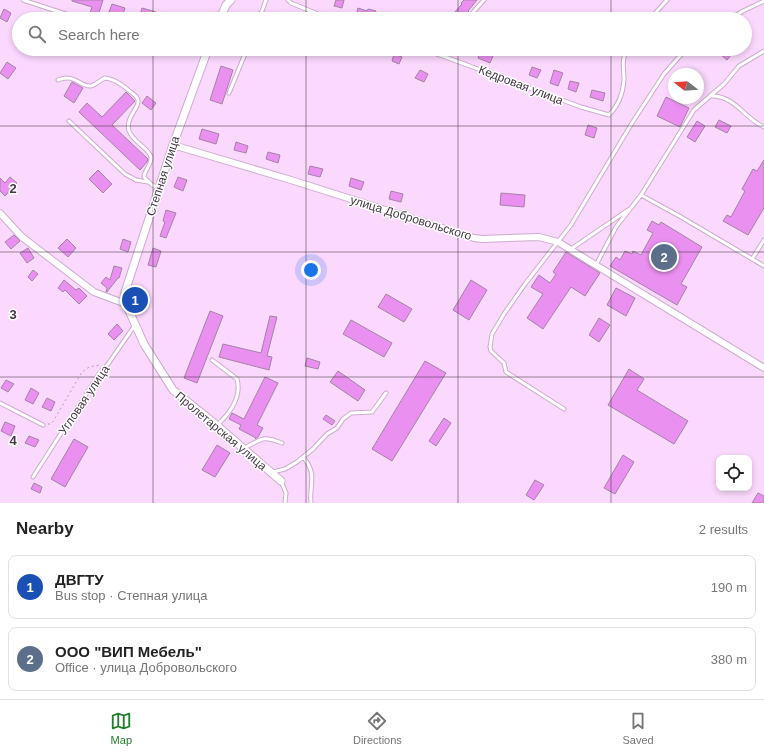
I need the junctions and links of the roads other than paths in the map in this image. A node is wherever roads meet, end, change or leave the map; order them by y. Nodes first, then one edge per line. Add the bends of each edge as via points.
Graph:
1 (23, 0) edge
2 (266, 0) edge
3 (288, 0) edge
4 (484, 0) edge
5 (667, 0) edge
6 (764, 1) edge
7 (228, 2) edge
8 (60, 12) edge
9 (223, 12) edge
10 (262, 12) edge
11 (312, 12) edge
12 (473, 12) edge
13 (656, 12) edge
14 (741, 12) edge
15 (764, 51) edge
16 (205, 56) edge
17 (244, 56) edge
18 (445, 56) edge
19 (625, 56) edge
20 (680, 56) edge
21 (58, 80) dead end
22 (229, 92) dead end
23 (711, 96) junction
24 (69, 121) dead end
25 (764, 127) edge
26 (173, 145) junction
27 (148, 182) junction
28 (159, 188) junction
29 (641, 196) junction
30 (632, 207) junction
31 (0, 213) edge
32 (764, 240) edge
33 (558, 242) junction
34 (570, 249) junction
35 (752, 259) junction
36 (596, 264) junction
37 (764, 266) edge
38 (126, 304) junction
39 (136, 324) junction
40 (212, 360) dead end
41 (764, 368) edge
42 (386, 392) dead end
43 (0, 403) edge
44 (564, 409) dead end
45 (43, 425) road end
46 (217, 426) junction
47 (282, 443) dead end
48 (243, 449) junction
49 (304, 457) junction
50 (271, 472) junction
51 (33, 477) dead end
52 (281, 481) joint
53 (285, 503) edge
54 (311, 503) edge

1 - 8 lane
2 - 10 lane
3 - 11 lane
4 - 12 lane
5 - 13 lane
6 - 14 lane
7 - 9 street
15 - 23 lane via 738,66
16 - 26 street, Степная улица
17 - 22 lane
18 - 19 lane, Кедровая улица via 581,107 609,114 622,95
20 - 33 lane via 664,74
21 - 27 lane via 65,77 89,86 105,78 112,79 138,99 128,125 136,141 151,157 144,174
23 - 25 lane via 730,100
23 - 29 lane via 694,110
24 - 27 lane via 125,174 136,180
26 - 28 street, Степная улица
26 - 33 street, улица Добровольского via 474,238 539,237
27 - 28 lane
28 - 38 street, Степная улица via 126,292
29 - 30 lane
29 - 35 lane
30 - 34 lane
30 - 36 lane via 616,227
31 - 38 street via 22,237 94,292
32 - 35 lane
33 - 34 street, улица Добровольского
33 - 44 lane via 504,314 492,334 490,347 504,363 509,375
34 - 36 street, улица Добровольского
35 - 37 lane
36 - 41 street, улица Добровольского
38 - 39 street, Пролетарская улица
39 - 46 street, Пролетарская улица via 144,344 173,390
39 - 51 lane, Угловая улица via 99,374
40 - 46 lane via 237,379 238,384 234,402
42 - 49 lane via 372,412 351,413
43 - 45 lane, Угловая улица
46 - 48 street, Пролетарская улица
47 - 48 lane via 264,438
48 - 50 street, Пролетарская улица
49 - 50 lane via 285,469
49 - 54 lane via 312,472
50 - 52 street, Пролетарская улица
52 - 53 lane via 286,493

